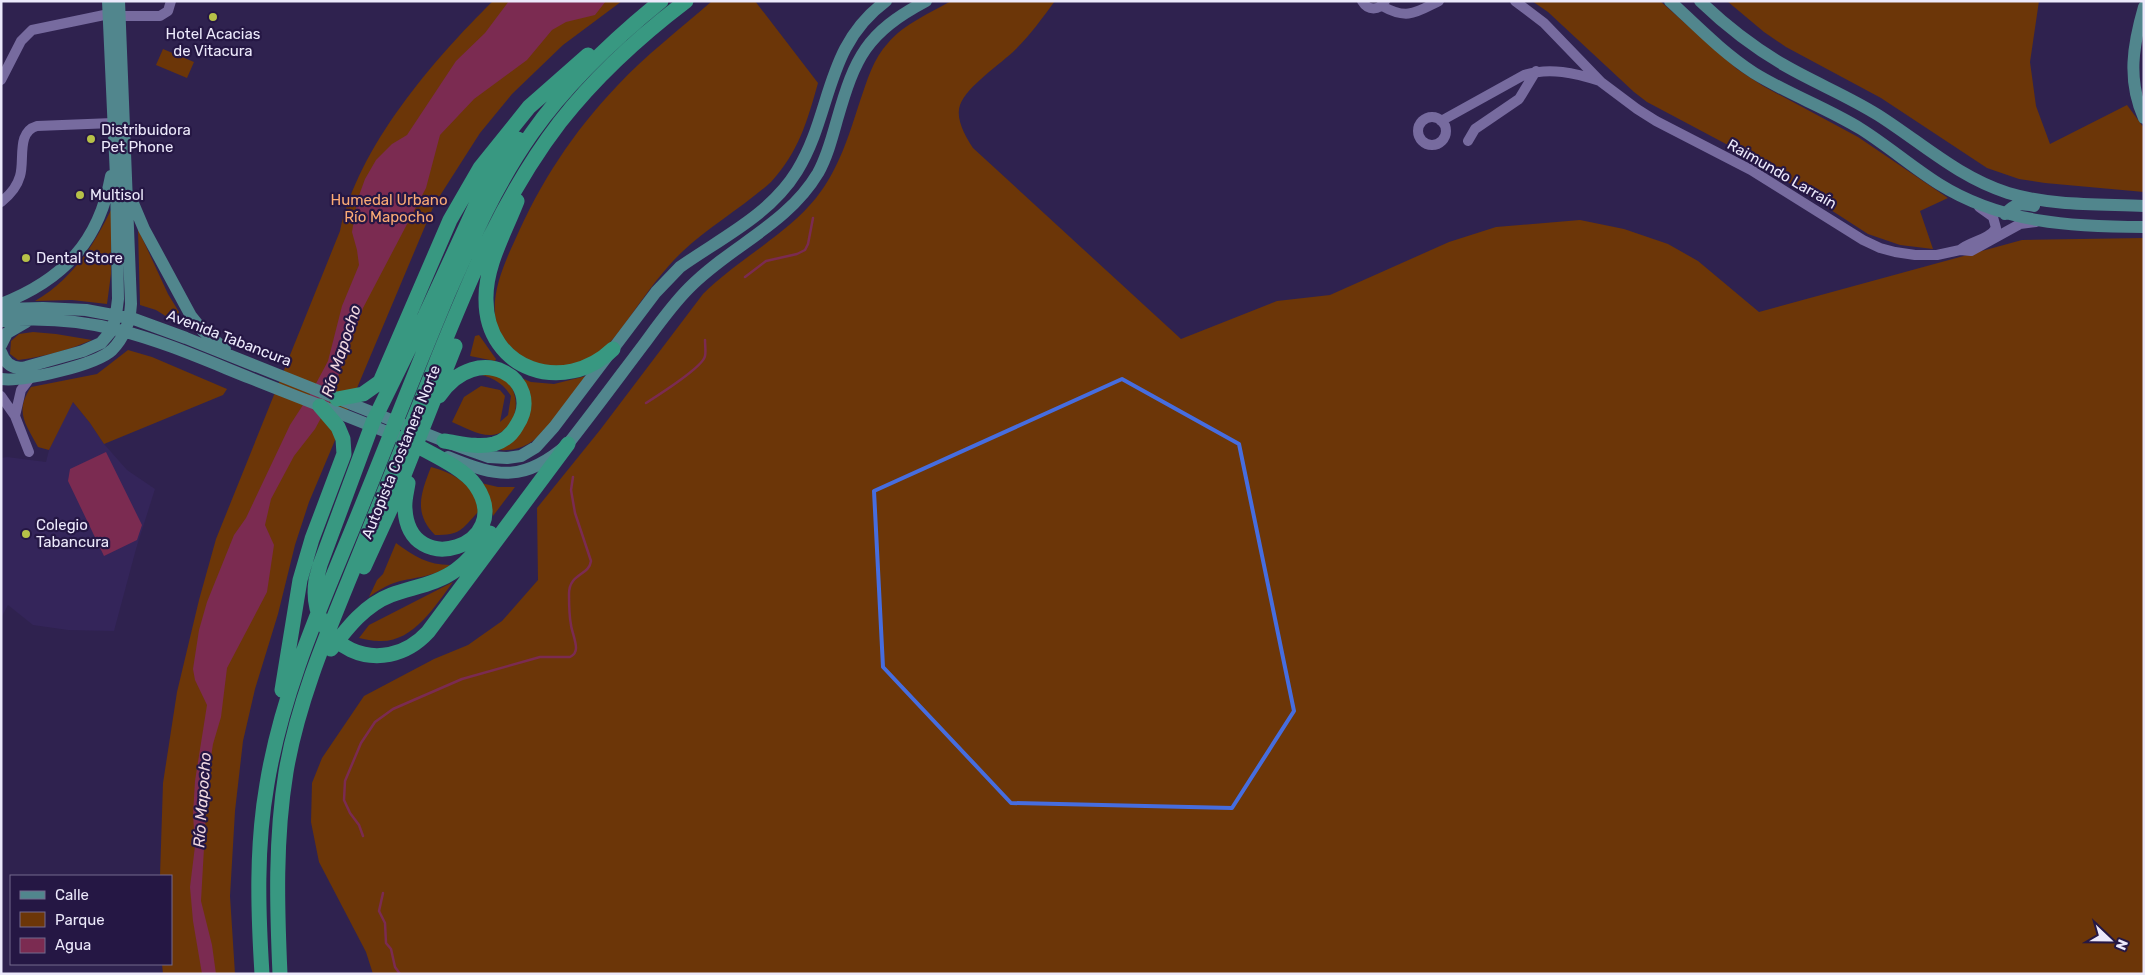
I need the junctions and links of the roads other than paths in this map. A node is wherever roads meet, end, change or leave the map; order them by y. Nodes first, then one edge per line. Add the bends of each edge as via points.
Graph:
1 (108, 1) edge
2 (119, 1) edge
3 (171, 1) edge
4 (661, 1) edge
5 (686, 1) edge
6 (886, 1) edge
7 (926, 1) edge
8 (1362, 1) edge
9 (1439, 1) edge
10 (1515, 1) edge
11 (1670, 1) edge
12 (1700, 1) edge
13 (1383, 3) edge
14 (2144, 7) edge
15 (114, 15) junction
16 (634, 22) junction
17 (1536, 71) junction
18 (1, 80) edge
19 (1601, 82) junction
20 (547, 113) junction
21 (2144, 118) edge
22 (1441, 122) dead end
23 (113, 123) junction
24 (1468, 141) dead end
25 (114, 148) junction
26 (536, 156) junction
27 (127, 186) junction
28 (1970, 201) junction
29 (1, 202) edge
30 (2118, 205) junction
31 (2144, 206) edge
32 (2005, 214) junction
33 (497, 221) junction
34 (2041, 222) junction
35 (2144, 227) edge
36 (1988, 236) junction
37 (1960, 250) junction
38 (1, 304) edge
39 (1, 309) edge
40 (32, 319) junction
41 (105, 319) junction
42 (1, 321) edge
43 (140, 328) junction
44 (1, 345) edge
45 (612, 349) junction
46 (1, 352) edge
47 (239, 359) junction
48 (30, 378) junction
49 (1, 379) edge
50 (1, 396) edge
51 (337, 399) junction
52 (320, 406) junction
53 (430, 409) junction
54 (15, 416) junction
55 (380, 423) junction
56 (440, 440) junction
57 (568, 444) junction
58 (412, 448) junction
59 (429, 451) junction
60 (29, 452) dead end
61 (556, 460) junction
62 (332, 625) junction
63 (314, 675) junction
64 (279, 728) junction
65 (262, 974) edge
66 (280, 974) edge

1 - 15 main road
2 - 15 main road
3 - 15 street via 168,11 160,16
4 - 16 highway, Autopista Costanera Norte
5 - 26 highway, Autopista Costanera Norte via 604,72
6 - 45 main road, Avenida Tabancura via 862,23 848,42 834,71 808,147 782,192 760,213 680,267 656,292
7 - 57 main road via 881,30 859,57 824,162 806,191 783,216 687,289
8 - 13 street via 1370,8
9 - 13 street via 1404,15 1395,13
10 - 19 street, Raimundo Larraín via 1544,23
11 - 28 main road via 1747,68 1862,129 1939,184
12 - 30 main road via 1763,52 1863,106 1947,165 1978,182 2042,200
14 - 21 main road via 2132,68
15 - 18 street via 32,30 21,41
15 - 23 main road
15 - 27 main road
16 - 20 highway, Autopista Costanera Norte
16 - 51 highway via 544,92 494,148 450,220 385,374 376,386 363,394
17 - 19 street, Raimundo Larraín via 1564,72
17 - 22 street, Raimundo Larraín
17 - 24 street via 1519,99 1474,129
19 - 37 street, Raimundo Larraín via 1656,121 1751,170 1880,248 1915,256
20 - 61 highway via 510,148 481,194 426,316 373,422 320,565 315,587 316,603 328,631 346,647 362,655 378,657 402,652 418,642
20 - 64 highway, Autopista Costanera Norte via 508,170 475,233 313,628 294,676
23 - 25 main road
23 - 29 street via 30,128 24,137 18,181
25 - 38 main road via 105,200 85,243 53,277
25 - 46 main road via 118,299 112,330 105,340 90,349 26,367 16,368 8,364
26 - 33 highway, Autopista Costanera Norte
26 - 45 highway via 488,277 489,325 507,353 520,363 542,372 582,369
27 - 47 main road via 144,229 191,316 209,337
27 - 48 main road via 131,304 123,335 112,350 101,357
28 - 32 main road
28 - 36 street via 1995,220 1996,228
30 - 31 main road
30 - 32 main road via 2078,211 2021,203
32 - 34 main road
32 - 36 street, Raimundo Larraín via 1996,232
33 - 53 highway via 478,284
33 - 62 highway, Autopista Costanera Norte via 466,289
34 - 35 main road
34 - 37 street, Raimundo Larraín via 2020,224 1972,251
36 - 37 street, Raimundo Larraín via 1967,243
39 - 41 main road, Avenida Tabancura via 43,308
40 - 41 main road, Avenida Tabancura
40 - 42 main road, Avenida Tabancura
40 - 44 main road via 4,336
41 - 43 main road, Avenida Tabancura
43 - 47 main road, Avenida Tabancura
43 - 52 main road, Avenida Tabancura
45 - 56 main road, Avenida Tabancura via 554,428 536,447 514,458 489,457
47 - 51 main road, Avenida Tabancura
48 - 49 main road
48 - 54 street via 21,390
50 - 54 street
51 - 55 main road, Avenida Tabancura
52 - 55 main road, Avenida Tabancura
52 - 64 highway via 338,427 343,439 343,460 306,560 296,601 280,699
53 - 56 highway via 449,383 477,367 505,372 520,389 522,416 509,436 488,445
53 - 58 highway
54 - 60 street
55 - 56 main road, Avenida Tabancura
55 - 58 main road, Avenida Tabancura
57 - 59 main road via 534,467 507,474 477,469
57 - 61 highway
58 - 59 highway
58 - 59 highway via 404,507 409,527 428,546 441,550 458,548 473,538 480,528 484,513 482,499 468,476
58 - 62 highway via 369,559
61 - 63 highway via 525,491 464,564 438,580 393,595 369,608 343,633
62 - 63 highway, Autopista Costanera Norte
63 - 66 highway, Autopista Costanera Norte via 294,736 282,796 277,887
64 - 65 highway, Autopista Costanera Norte via 261,829 258,894

